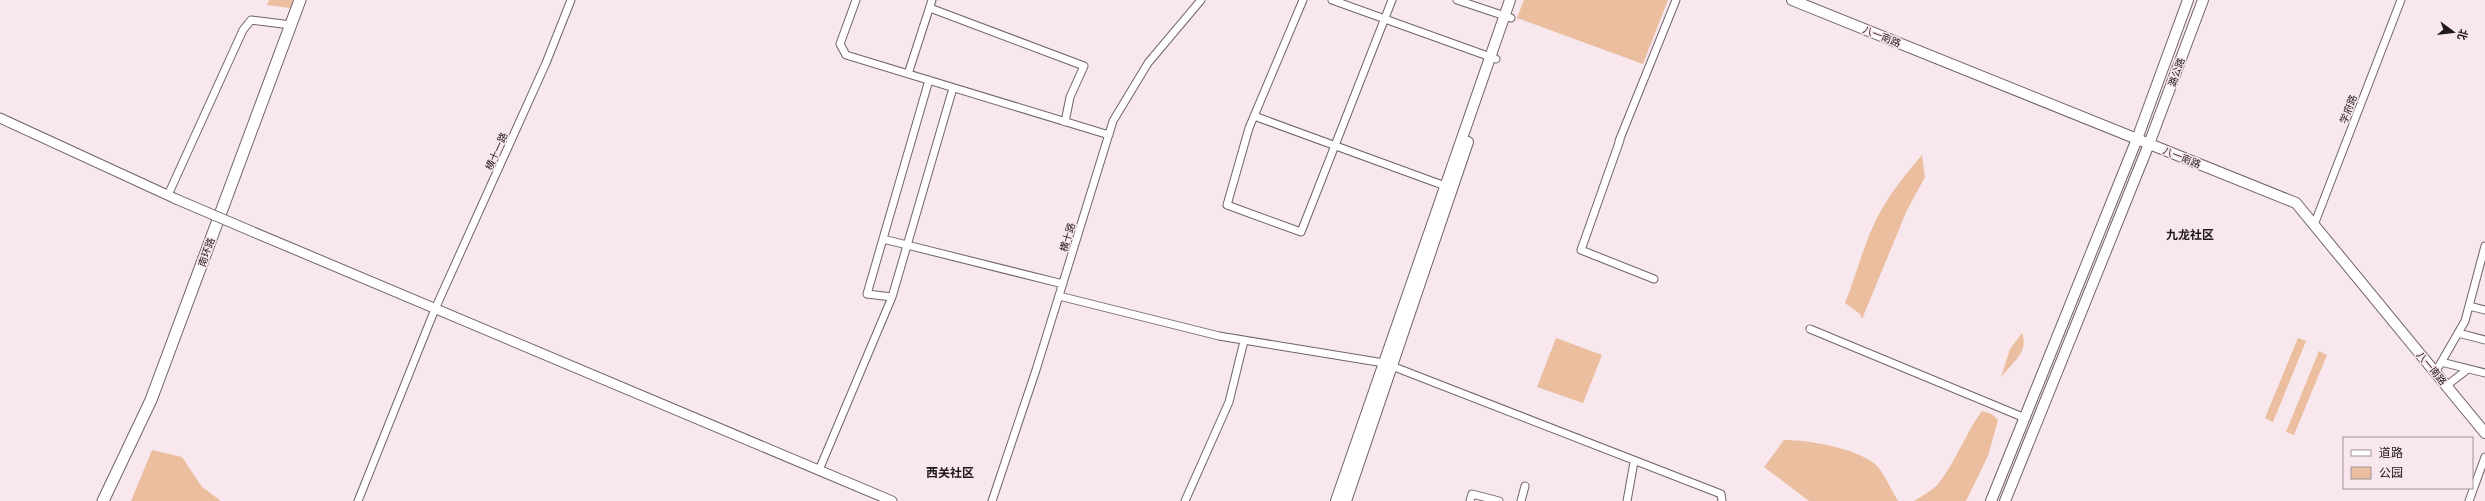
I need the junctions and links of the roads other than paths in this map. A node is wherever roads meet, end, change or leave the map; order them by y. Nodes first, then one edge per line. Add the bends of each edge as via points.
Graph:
1 (300, 0) edge
2 (571, 0) edge
3 (856, 0) edge
4 (932, 0) edge
5 (1201, 0) edge
6 (1303, 0) edge
7 (1332, 0) edge
8 (1392, 0) edge
9 (1457, 0) edge
10 (1510, 0) edge
11 (1517, 0) edge
12 (1676, 0) edge
13 (1792, 0) edge
14 (1806, 0) edge
15 (2188, 0) edge
16 (2203, 0) edge
17 (2401, 0) edge
18 (930, 8) junction
19 (1508, 17) junction
20 (1385, 19) junction
21 (291, 25) junction
22 (1494, 58) junction
23 (908, 74) junction
24 (929, 80) junction
25 (952, 88) junction
26 (1254, 116) junction
27 (0, 118) edge
28 (1064, 122) junction
29 (1109, 135) junction
30 (2139, 136) junction
31 (2150, 141) junction
32 (1335, 146) junction
33 (1449, 187) junction
34 (172, 197) junction
35 (2315, 222) junction
36 (883, 239) junction
37 (908, 244) junction
38 (2485, 247) edge
39 (2476, 278) junction
40 (1654, 279) dead end
41 (2485, 280) edge
42 (1063, 284) junction
43 (1059, 296) junction
44 (892, 297) junction
45 (2469, 306) junction
46 (435, 309) junction
47 (2485, 310) edge
48 (1810, 329) dead end
49 (2458, 333) junction
50 (2485, 340) edge
51 (1244, 341) junction
52 (1388, 365) junction
53 (2438, 368) junction
54 (2468, 369) junction
55 (2485, 373) edge
56 (2448, 384) junction
57 (2025, 418) junction
58 (2485, 427) edge
59 (2485, 433) edge
60 (2485, 457) edge
61 (1634, 462) junction
62 (819, 470) junction
63 (1525, 486) dead end
64 (103, 501) edge
65 (358, 501) edge
66 (892, 501) edge
67 (992, 501) edge
68 (1185, 501) edge
69 (1336, 501) edge
70 (1346, 501) edge
71 (1470, 501) edge
72 (1499, 501) edge
73 (1521, 501) edge
74 (1627, 501) edge
75 (1722, 501) edge
76 (1991, 501) edge
77 (2005, 501) edge
78 (2469, 501) edge

1 - 21 main road, 南环路
2 - 46 street, 横十一路 via 515,134
3 - 23 street via 840,44 846,55
4 - 18 street
5 - 29 street, 横十路 via 1148,63 1113,121
6 - 26 street
7 - 20 street
8 - 20 street
9 - 19 street
10 - 19 main road
11 - 19 main road
12 - 40 street via 1619,140 1581,250
13 - 30 main road, 八一南路
14 - 30 main road, 八一南路
15 - 30 main road, 潞公路
16 - 31 main road, 潞公路
17 - 35 street, 学府路
18 - 23 street
18 - 28 street via 1084,66 1070,98
19 - 22 main road
20 - 22 street
20 - 32 street
21 - 34 street via 251,20 243,30
21 - 64 main road, 南环路 via 151,400
22 - 33 main road
23 - 24 street
24 - 25 street
24 - 36 street
25 - 28 street
25 - 37 street
26 - 32 street
26 - 32 street via 1227,205 1284,227 1301,232
27 - 34 street
28 - 29 street
29 - 42 street, 横十路
30 - 31 main road, 八一南路
30 - 57 main road, 潞公路
31 - 35 main road, 八一南路 via 2296,203
31 - 77 main road, 潞公路
32 - 33 street
33 - 52 main road
34 - 46 street, bridge
35 - 53 main road, 八一南路
36 - 37 street
36 - 44 street via 867,294
37 - 42 street
37 - 44 street
38 - 39 street
39 - 41 street
39 - 45 street
42 - 43 street, 横十路
43 - 51 street
43 - 67 street, 横十路
44 - 62 street
45 - 47 street
45 - 49 street
46 - 62 street
46 - 65 street, 横十一路
48 - 57 street
49 - 50 street
49 - 53 street
51 - 52 street
51 - 68 street via 1229,402
52 - 61 street
52 - 69 main road
52 - 70 main road
53 - 54 street
53 - 56 main road, 八一南路
54 - 55 street
54 - 56 street
56 - 58 main road, 八一南路
56 - 59 main road, 八一南路
57 - 76 main road, 潞公路
60 - 78 street
61 - 74 street
61 - 75 street via 1720,494
62 - 66 street
63 - 73 street
71 - 72 street via 1472,494

